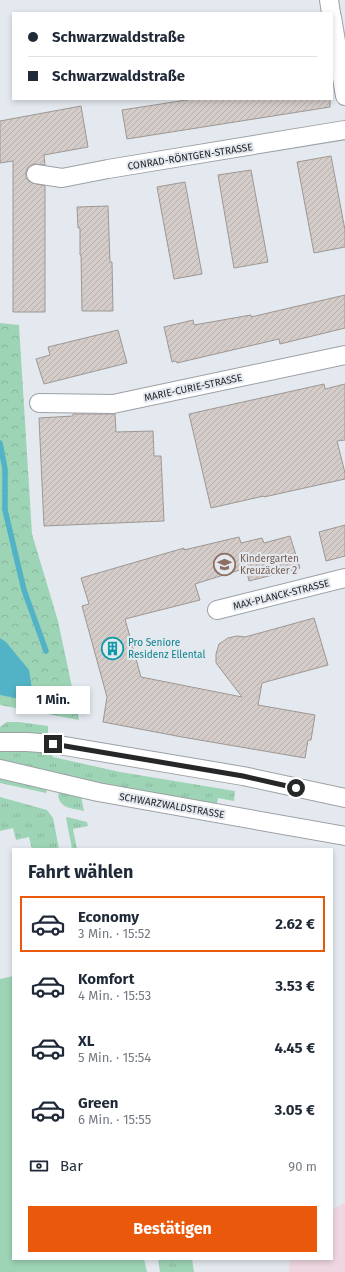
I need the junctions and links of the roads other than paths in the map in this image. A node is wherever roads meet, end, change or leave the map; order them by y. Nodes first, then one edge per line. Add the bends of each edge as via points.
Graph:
1 (329, 0) edge
2 (331, 12) edge
3 (333, 23) edge
4 (345, 96) edge
5 (345, 130) edge
6 (36, 174) dead end
7 (345, 354) edge
8 (40, 403) dead end
9 (345, 578) edge
10 (217, 610) dead end
11 (0, 742) edge
12 (0, 769) edge
13 (345, 798) edge
14 (345, 836) edge

1 - 2 street
3 - 4 street
5 - 6 street, CONRAD-RÖNTGEN-STRASSE via 62,178
7 - 8 street, MARIE-CURIE-STRASSE via 114,404
9 - 10 street, MAX-PLANCK-STRASSE
11 - 13 street via 53,744 243,776
12 - 14 street, SCHWARZWALDSTRASSE via 98,792

